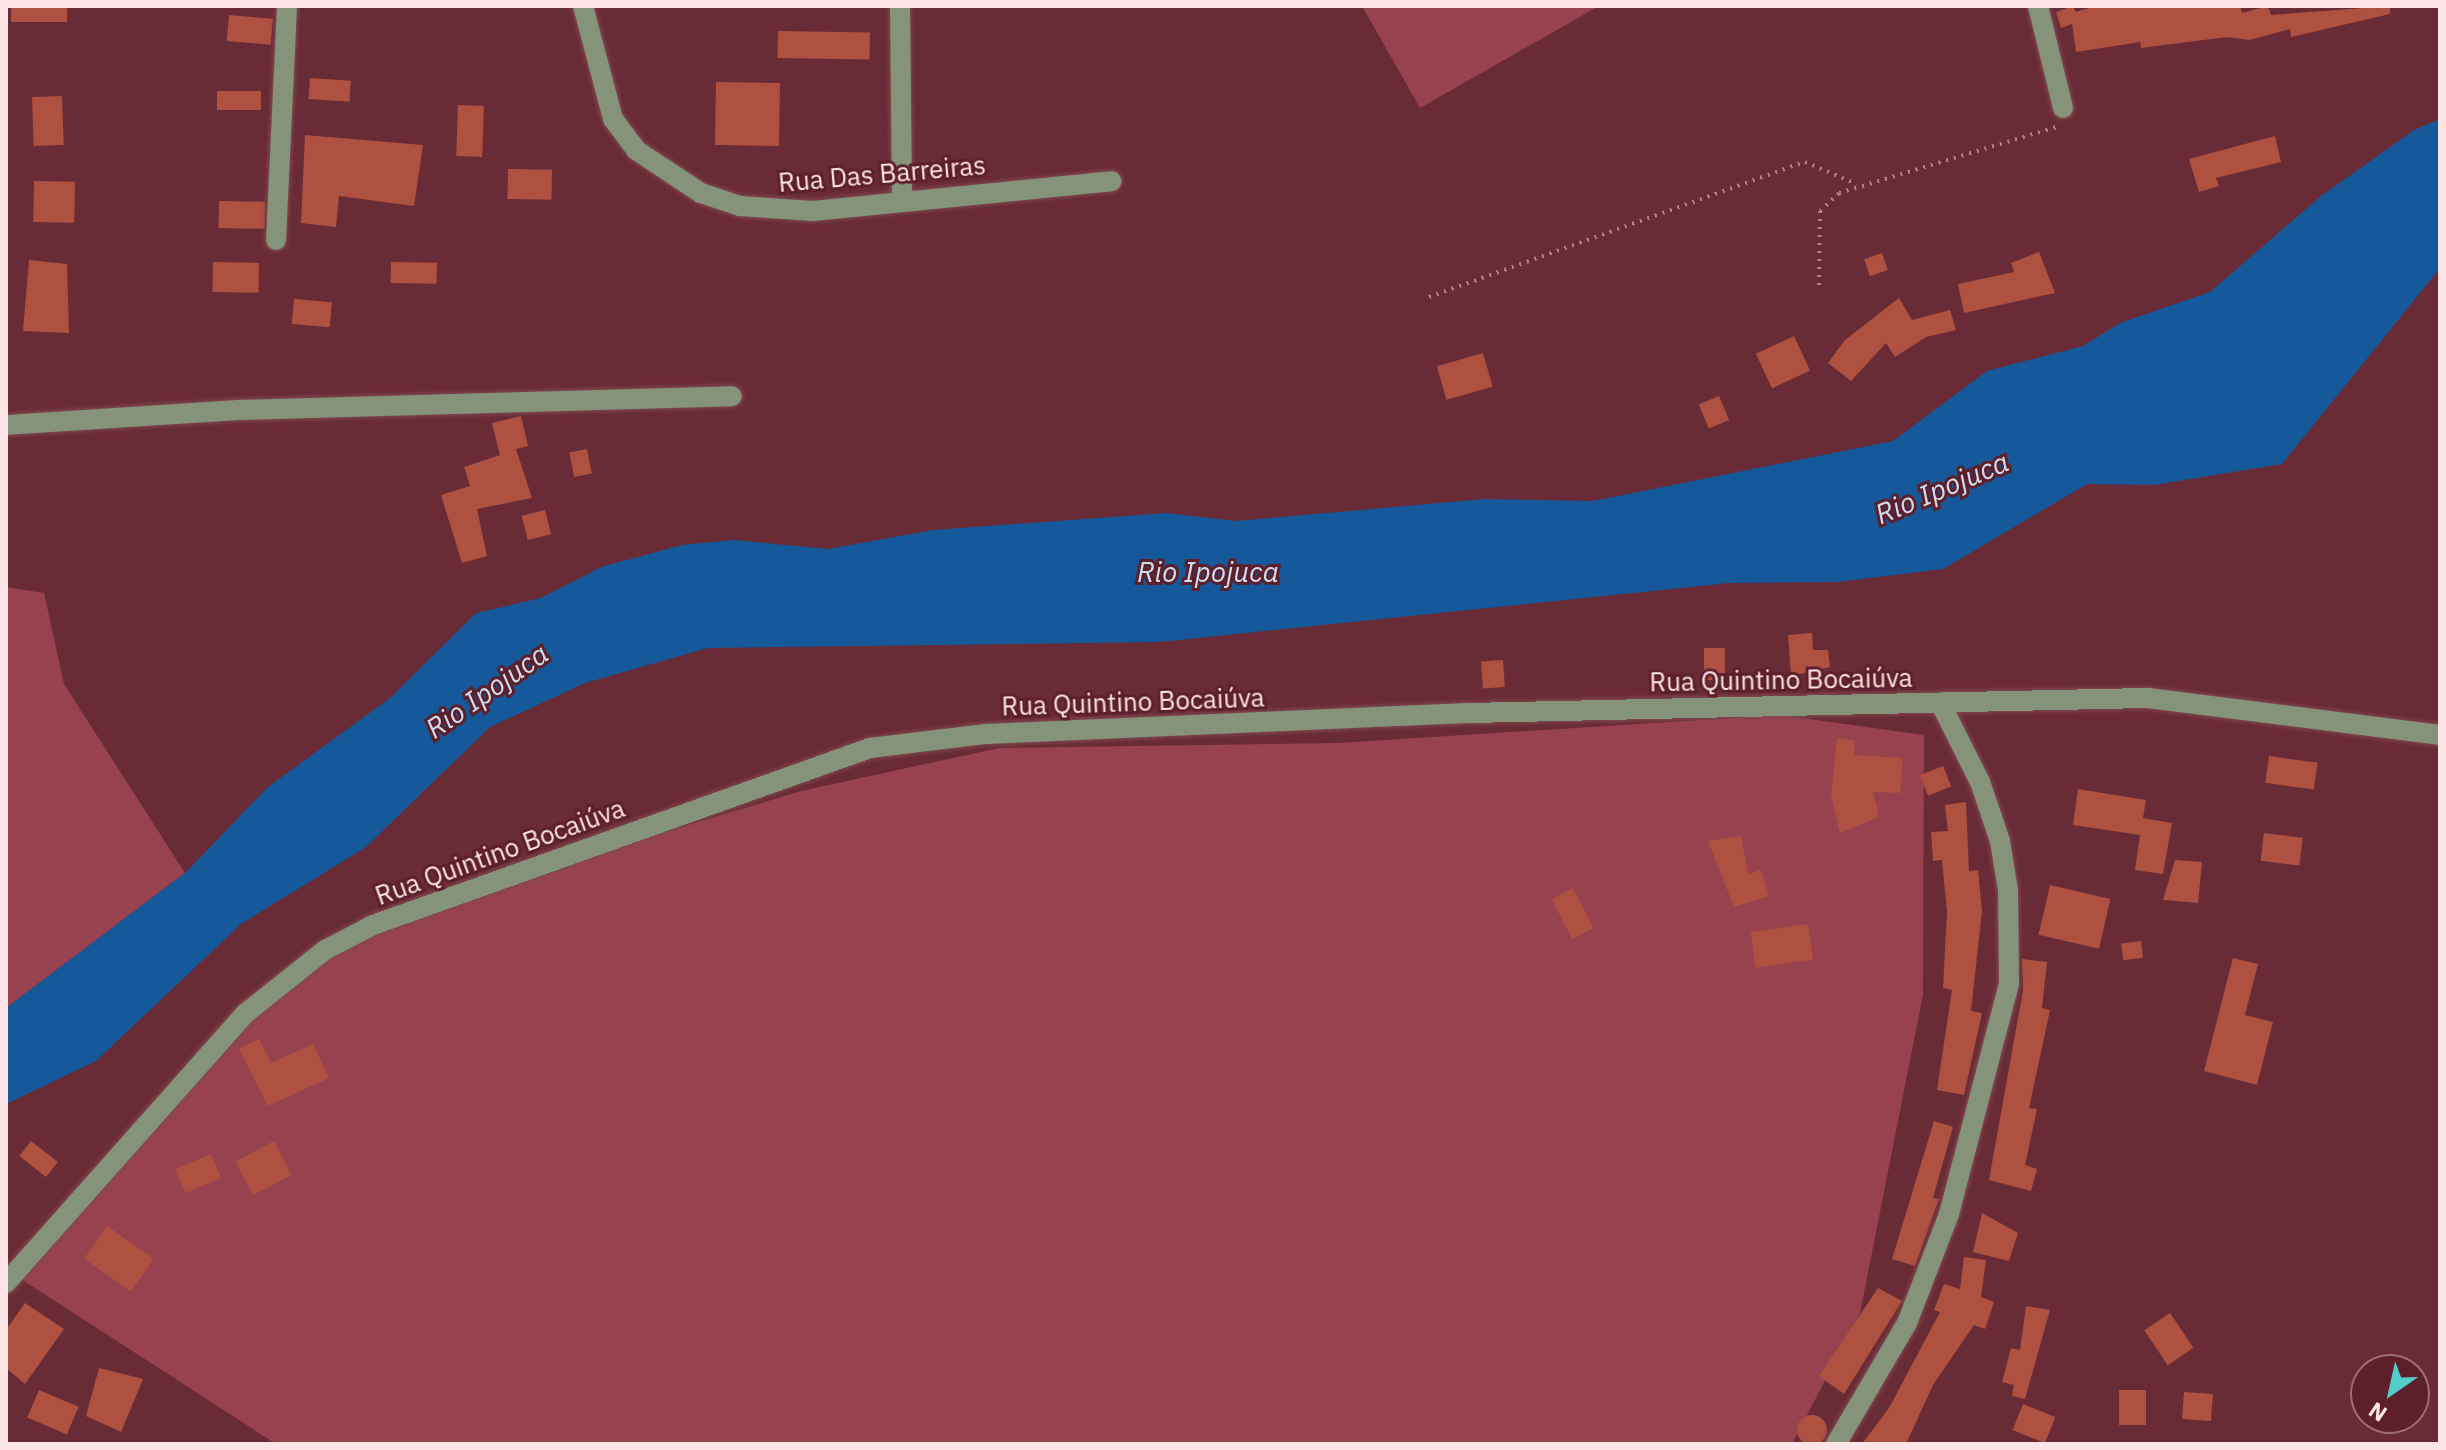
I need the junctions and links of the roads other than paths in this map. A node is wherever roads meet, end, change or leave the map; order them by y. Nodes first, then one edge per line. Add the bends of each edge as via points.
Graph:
1 (287, 6) edge
2 (583, 6) edge
3 (900, 6) edge
4 (2038, 6) edge
5 (2063, 108) road end
6 (1111, 181) dead end
7 (902, 198) junction
8 (276, 240) dead end
9 (732, 396) dead end
10 (6, 425) edge
11 (1940, 702) junction
12 (2440, 735) edge
13 (6, 1283) edge
14 (1836, 1444) edge

1 - 8 street
2 - 7 street, Rua Das Barreiras via 613,119 636,150 666,174 701,193 776,211
3 - 7 street
4 - 5 street
6 - 7 street, Rua Das Barreiras
9 - 10 street via 240,410
11 - 12 street, Rua Quintino Bocaiúva via 2148,698
11 - 13 street, Rua Quintino Bocaiúva via 986,734 870,748 373,925 325,950 246,1013
11 - 14 street via 1980,782 2000,841 2008,890 2009,983 1949,1214 1907,1323

